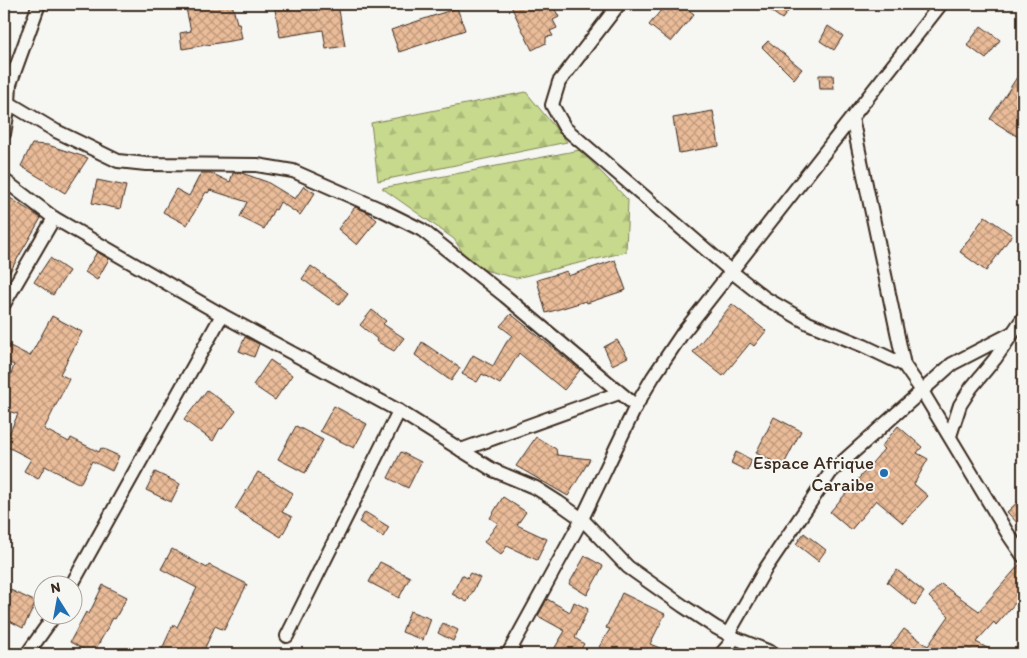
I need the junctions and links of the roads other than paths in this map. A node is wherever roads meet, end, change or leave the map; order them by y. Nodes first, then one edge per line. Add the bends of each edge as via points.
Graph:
1 (39, 4) edge
2 (619, 4) edge
3 (941, 4) edge
4 (4, 66) edge
5 (10, 84) junction
6 (9, 103) junction
7 (852, 118) junction
8 (4, 134) edge
9 (4, 180) edge
10 (54, 218) junction
11 (732, 272) junction
12 (4, 304) edge
13 (222, 315) junction
14 (1023, 318) edge
15 (1012, 333) junction
16 (904, 365) junction
17 (922, 391) junction
18 (619, 393) junction
19 (636, 406) junction
20 (398, 411) junction
21 (950, 436) junction
22 (461, 450) junction
23 (582, 519) junction
24 (1023, 556) edge
25 (76, 576) edge
26 (47, 626) edge
27 (287, 636) dead end
28 (732, 636) junction
29 (27, 654) edge
30 (508, 654) edge
31 (721, 654) edge
32 (775, 654) edge

1 - 5 street
2 - 11 street via 559,82 552,104 565,128
3 - 7 street
4 - 5 street
5 - 6 street
6 - 8 street
6 - 18 street via 118,161 257,165 293,171 382,210 422,230
7 - 11 street
7 - 16 street
9 - 10 street
10 - 12 street
10 - 13 street
11 - 16 street via 765,298 808,323
11 - 19 street via 682,334
13 - 20 street
13 - 25 street
14 - 15 street
15 - 17 street via 952,364
15 - 21 street via 960,405
16 - 17 street
17 - 21 street
17 - 28 street via 831,472 766,568
18 - 19 street
18 - 22 street
19 - 23 street
20 - 22 street
20 - 27 street
21 - 24 street
22 - 23 street via 493,470 536,488
23 - 28 street via 628,567 691,612
23 - 30 street
26 - 29 street
28 - 31 street
28 - 32 street

